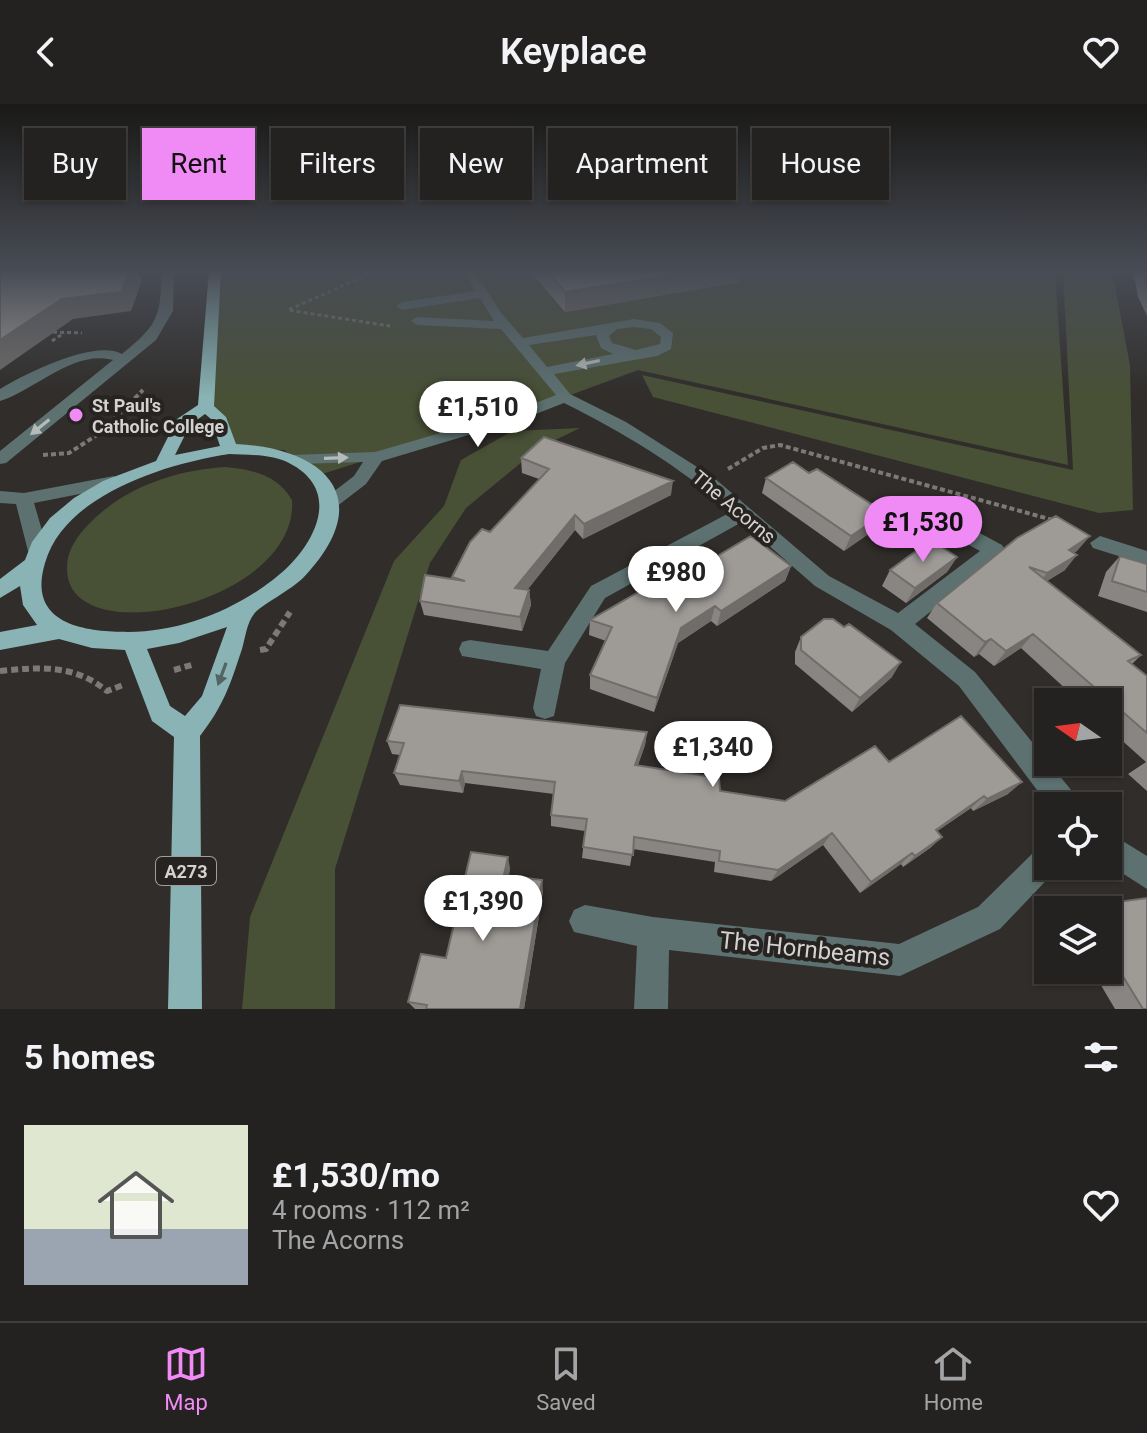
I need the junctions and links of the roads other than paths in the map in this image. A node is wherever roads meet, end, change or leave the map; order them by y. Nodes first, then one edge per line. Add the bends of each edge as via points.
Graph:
1 (166, 313) edge
2 (212, 313) edge
3 (496, 313) edge
4 (417, 321) road end
5 (504, 325) junction
6 (606, 330) junction
7 (518, 343) junction
8 (631, 354) junction
9 (122, 360) junction
10 (544, 372) junction
11 (0, 396) edge
12 (565, 397) junction
13 (206, 407) junction
14 (229, 449) junction
15 (376, 457) junction
16 (0, 459) edge
17 (297, 459) junction
18 (164, 461) junction
19 (114, 482) junction
20 (0, 497) edge
21 (24, 499) junction
22 (330, 503) junction
23 (742, 514) junction
24 (939, 520) dead end
25 (1100, 543) dead end
26 (35, 558) junction
27 (1147, 558) edge
28 (0, 590) edge
29 (244, 610) junction
30 (899, 624) junction
31 (59, 630) junction
32 (0, 641) edge
33 (133, 642) junction
34 (470, 649) dead end
35 (554, 661) junction
36 (545, 708) dead end
37 (187, 732) junction
38 (1055, 792) edge
39 (1122, 856) edge
40 (1034, 872) edge
41 (1147, 874) edge
42 (585, 921) dead end
43 (653, 933) junction
44 (185, 1009) edge
45 (651, 1009) edge

1 - 9 street via 151,337
2 - 13 main road
3 - 5 street
4 - 5 street
5 - 7 street
6 - 7 street
6 - 8 street via 606,345
6 - 8 street via 645,324 668,336 660,350
7 - 10 street
8 -> 10 street
9 - 11 street via 113,354 71,361
9 -> 16 street
10 - 12 street
12 - 15 street
12 - 23 street, The Acorns via 707,481
13 - 14 main road via 218,417
13 - 18 main road via 183,422
14 - 17 main road via 266,450
14 - 18 main road
17 -> 15 street
15 - 22 street via 360,480
17 - 22 main road via 319,475
18 - 19 main road
19 - 21 street
19 - 26 main road via 69,513
20 - 21 street
21 - 26 street
22 - 29 main road via 326,528 311,556 283,584
23 - 30 street, The Acorns via 822,581
23 - 35 street via 598,592
24 - 30 street via 995,550
25 - 27 street
26 - 28 main road
26 - 31 main road via 29,590 38,612
29 - 33 main road via 190,632
29 -> 37 main road via 212,702
30 - 38 street, The Acorns via 967,679
31 - 32 main road
31 - 33 main road via 92,640
33 - 37 main road via 161,713
34 - 35 street
35 - 36 street
37 - 44 main road, A273
39 - 41 street
40 - 43 street, The Hornbeams via 989,918 900,960
42 - 43 street, The Hornbeams
43 - 45 street

